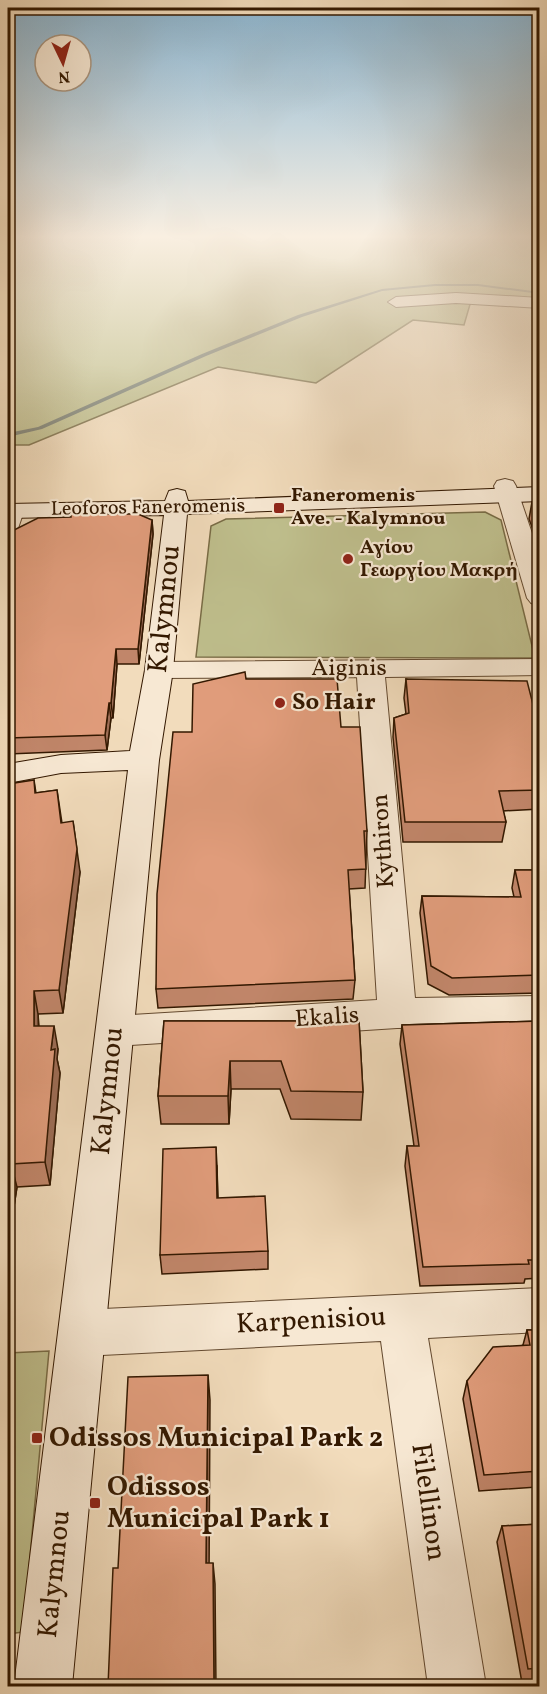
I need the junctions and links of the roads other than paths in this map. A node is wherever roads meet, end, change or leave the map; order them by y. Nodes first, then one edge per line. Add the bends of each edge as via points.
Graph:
1 (540, 485) edge
2 (507, 491) junction
3 (540, 494) edge
4 (176, 502) junction
5 (9, 513) edge
6 (540, 598) edge
7 (540, 667) edge
8 (370, 669) junction
9 (159, 670) junction
10 (144, 760) junction
11 (8, 773) edge
12 (540, 1011) edge
13 (397, 1013) junction
14 (115, 1031) junction
15 (540, 1310) edge
16 (401, 1316) junction
17 (82, 1333) junction
18 (43, 1686) edge
19 (457, 1686) edge

1 - 2 street, Leoforos Faneromenis
2 - 3 street, Leoforos Faneromenis
2 - 4 street, Leoforos Faneromenis
2 - 6 street
4 - 5 street, Leoforos Faneromenis
4 - 9 street, Kalymnou
7 - 8 street, Aiginis
8 - 9 street, Aiginis
8 - 13 street, Kythiron
9 - 10 street, Kalymnou
10 - 11 street via 61,764
10 - 14 street, Kalymnou
12 - 13 street, Ekalis
13 - 14 street, Ekalis
14 - 17 street, Kalymnou
15 - 16 street, Karpenisiou
16 - 17 street, Karpenisiou
16 - 19 street, Filellinon
17 - 18 street, Kalymnou

